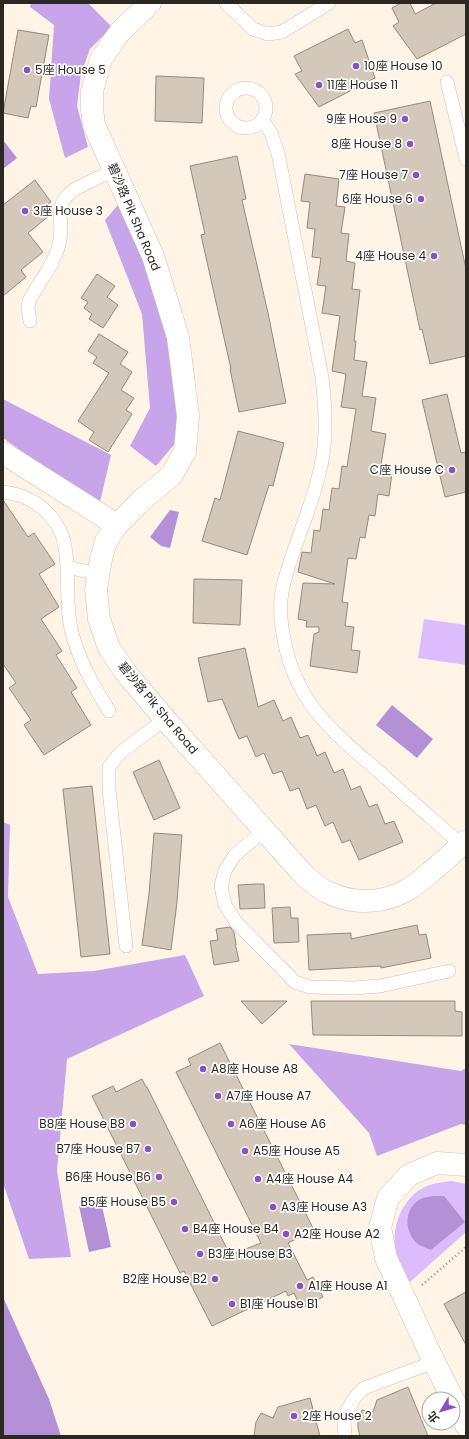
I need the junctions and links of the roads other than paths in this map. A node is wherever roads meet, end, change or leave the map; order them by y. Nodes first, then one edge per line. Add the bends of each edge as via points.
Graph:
1 (150, 3) edge
2 (226, 3) edge
3 (329, 3) edge
4 (447, 82) dead end
5 (262, 120) dead end
6 (466, 159) edge
7 (114, 170) junction
8 (30, 321) dead end
9 (3, 453) edge
10 (4, 492) edge
11 (117, 525) junction
12 (67, 567) junction
13 (98, 574) junction
14 (109, 711) dead end
15 (165, 719) junction
16 (264, 830) junction
17 (464, 843) edge
18 (126, 946) dead end
19 (449, 971) dead end
20 (466, 1165) edge
21 (434, 1362) junction
22 (449, 1391) edge
23 (461, 1414) edge
24 (466, 1424) edge
25 (345, 1436) edge

1 - 7 street, 碧沙路 Pik Sha Road via 120,32 101,59 92,91 94,125
2 - 3 lane via 253,30 268,34 282,32
4 - 6 lane
5 - 17 lane via 271,133 278,153 325,403 323,454 284,581 281,605 286,652 304,696 318,715 352,748
7 - 8 lane via 77,188 63,202 60,210 61,234 58,250 29,301
7 - 11 street, 碧沙路 Pik Sha Road via 153,256 178,337 188,416 185,451 172,475
9 - 11 street
10 - 12 lane via 25,497 44,508 57,525 65,546
11 - 13 street, 碧沙路 Pik Sha Road via 106,541
12 - 13 lane
12 - 14 lane via 67,598 71,628 80,657
13 - 15 street, 碧沙路 Pik Sha Road via 96,589 99,619 109,648 126,673
15 - 16 street, 碧沙路 Pik Sha Road
15 - 18 lane via 120,753 109,767 109,790
16 - 17 street, 碧沙路 Pik Sha Road via 304,875 334,895 352,900 388,898 405,891
16 - 19 lane via 235,855 225,870 221,886 225,905 236,922 295,982 310,987 354,988 380,986
20 - 21 street via 437,1163 409,1175 388,1198 380,1227 386,1258
21 - 22 street
21 - 25 lane via 364,1388 354,1397 348,1409 344,1422
23 - 24 street

